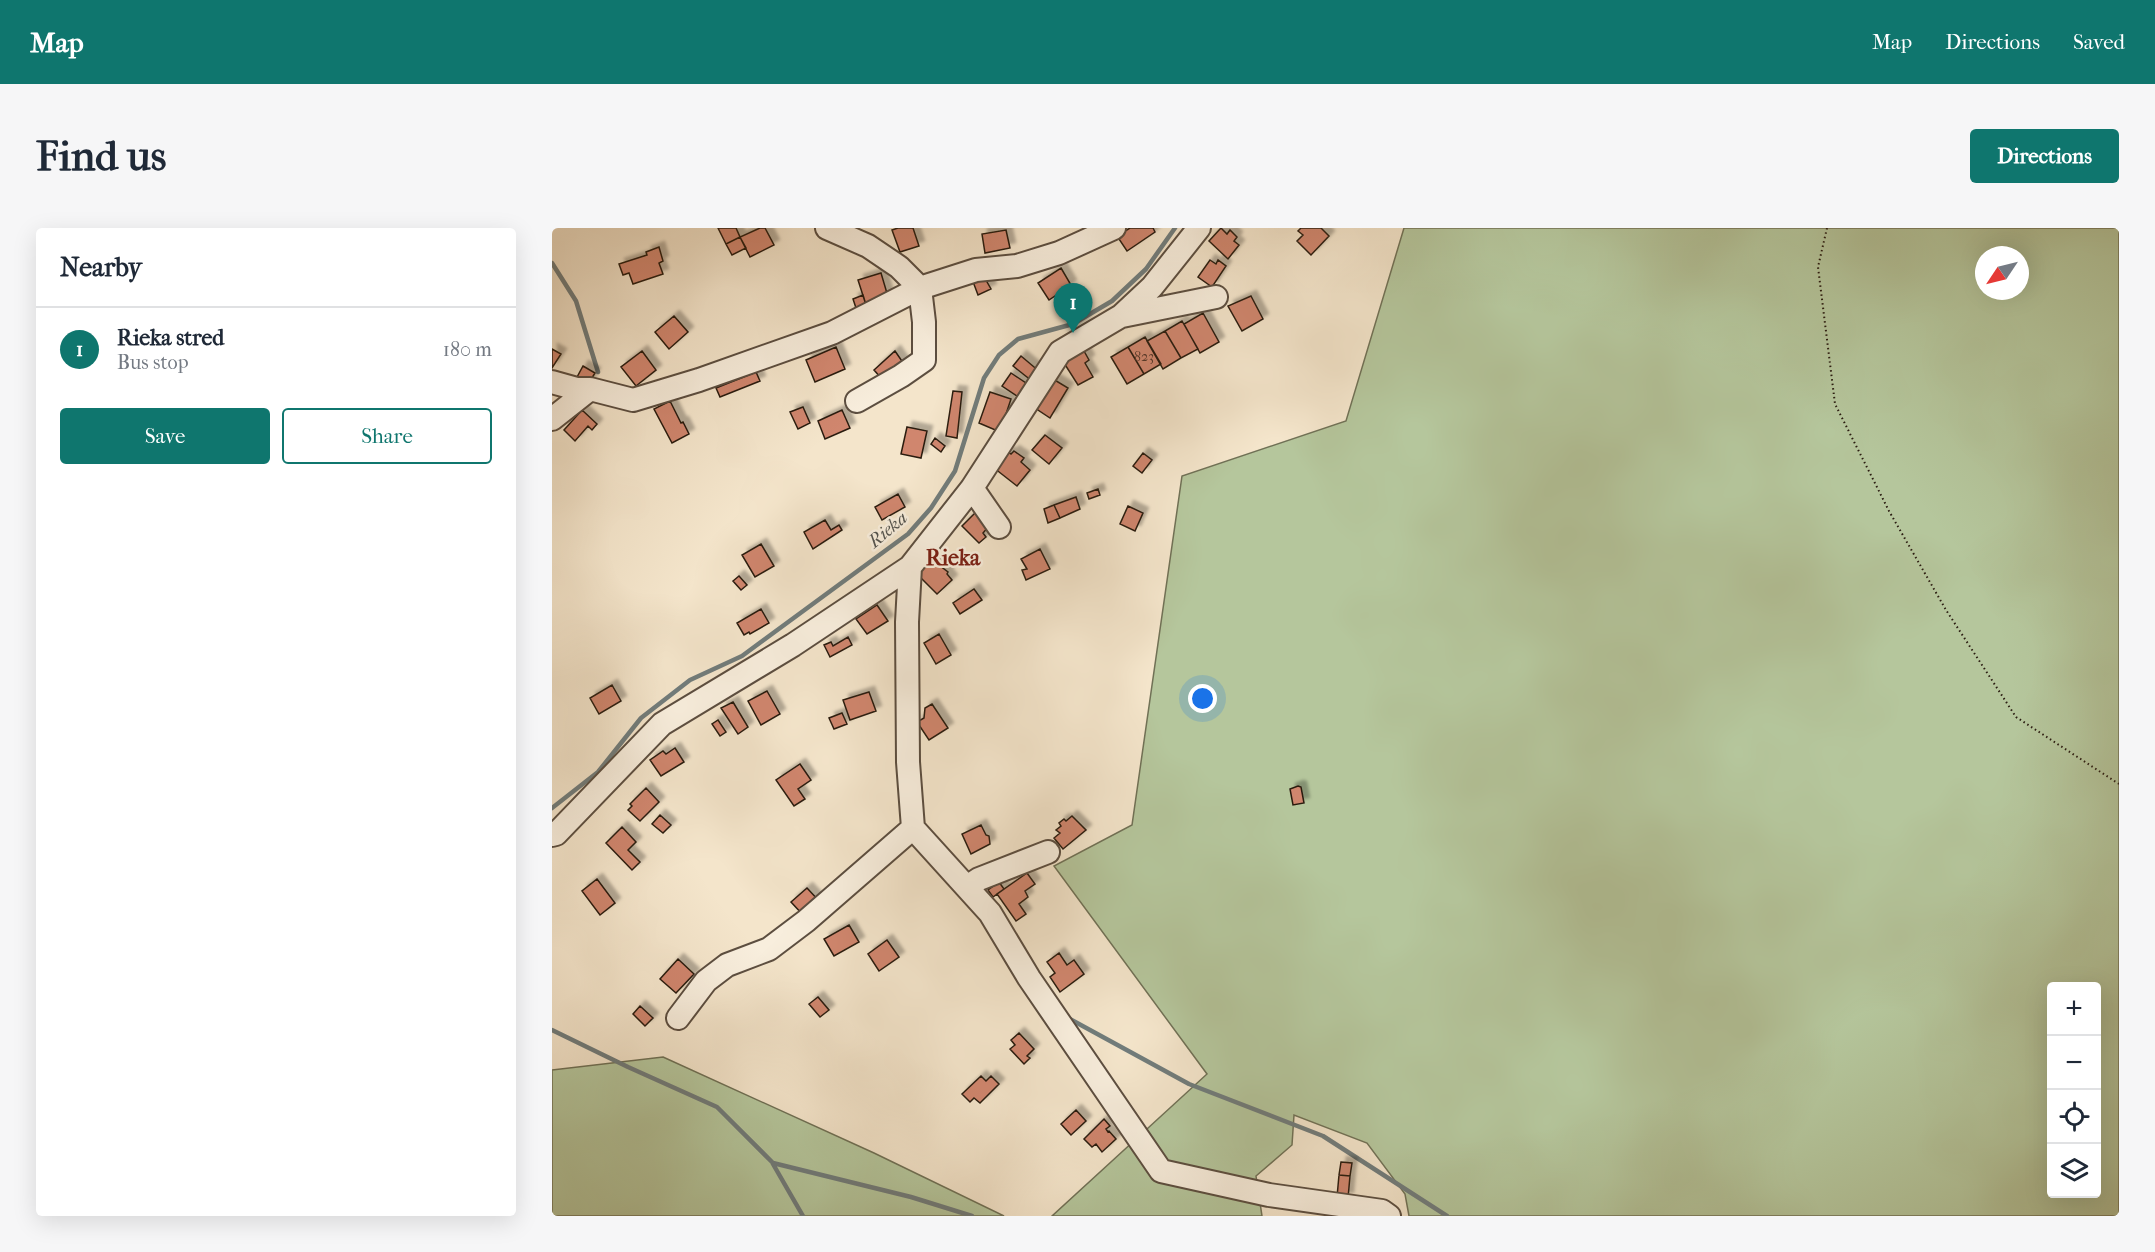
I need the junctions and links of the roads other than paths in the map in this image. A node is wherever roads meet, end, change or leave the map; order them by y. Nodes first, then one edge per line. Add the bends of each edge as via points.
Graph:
1 (827, 228) edge
2 (1114, 228) edge
3 (1198, 228) edge
4 (920, 288) junction
5 (1216, 297) dead end
6 (1121, 316) junction
7 (552, 382) edge
8 (590, 389) junction
9 (857, 401) dead end
10 (552, 419) edge
11 (972, 488) junction
12 (999, 527) dead end
13 (910, 567) junction
14 (914, 828) junction
15 (552, 835) edge
16 (1048, 852) dead end
17 (967, 887) junction
18 (678, 1018) dead end
19 (1389, 1216) edge

1 - 4 street via 868,246 899,267
2 - 4 street via 1059,253 1017,266 976,270
3 - 6 street via 1152,287
4 - 8 street via 832,333 699,380 633,400
4 - 9 street via 924,360
5 - 6 street
6 - 11 street via 1060,352
7 - 8 street
8 - 10 street
11 - 12 street
11 - 13 street
13 - 14 street via 908,762
13 - 15 street via 793,645 662,724
14 - 17 street
14 - 18 street via 769,950 727,965 706,981
16 - 17 street
17 - 19 street via 990,913 1029,978 1161,1171 1269,1195 1382,1211

